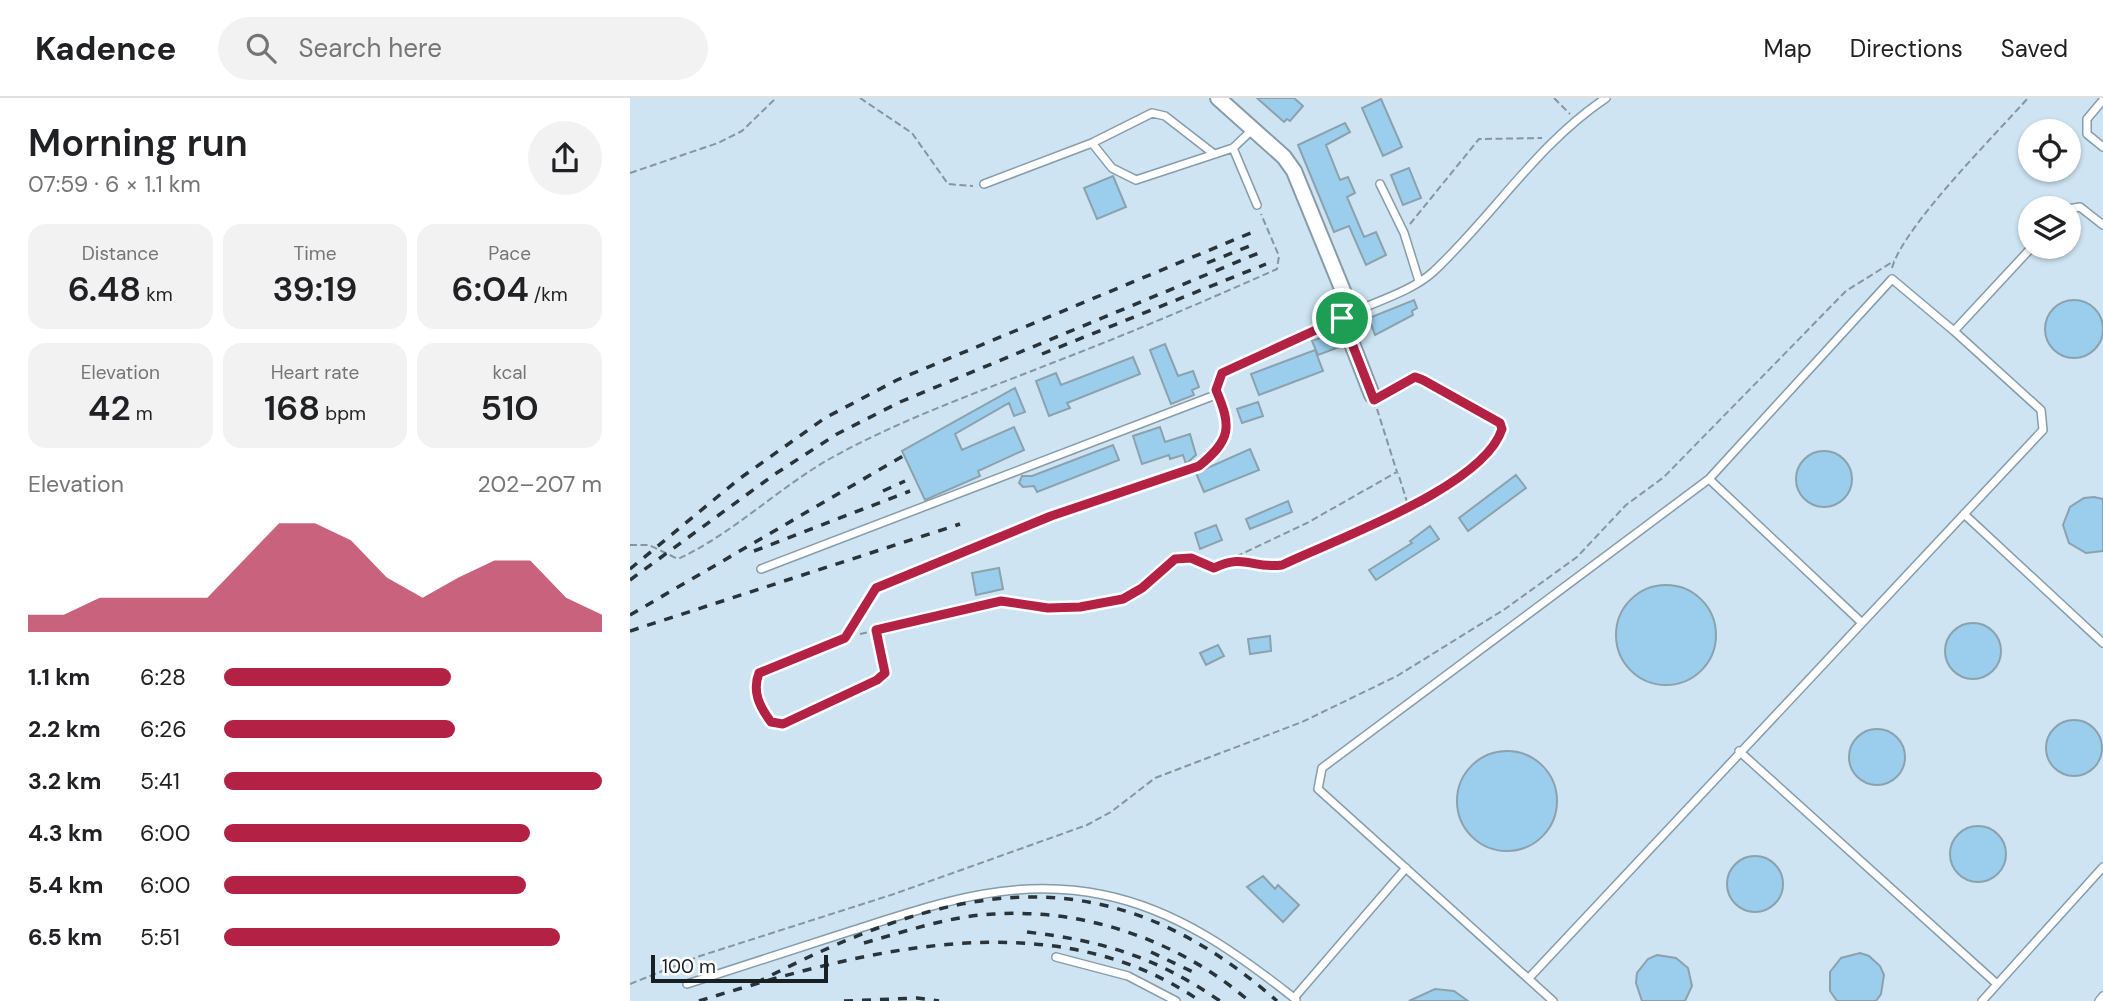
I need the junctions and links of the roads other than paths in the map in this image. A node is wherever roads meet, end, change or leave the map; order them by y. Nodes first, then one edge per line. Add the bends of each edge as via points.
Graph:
1 (1218, 98) edge
2 (1606, 98) edge
3 (2103, 100) edge
4 (1253, 129) junction
5 (1092, 143) junction
6 (2103, 147) edge
7 (1233, 148) junction
8 (1214, 154) junction
9 (984, 184) road end
10 (1380, 184) dead end
11 (1257, 205) road end
12 (2081, 208) edge
13 (2103, 225) edge
14 (2021, 259) edge
15 (1419, 281) junction
16 (1347, 316) junction
17 (1954, 331) junction
18 (1218, 394) junction
19 (1373, 397) road end
20 (1709, 479) junction
21 (1964, 513) junction
22 (761, 569) dead end
23 (1860, 621) junction
24 (845, 638) road end
25 (2103, 643) edge
26 (1739, 751) junction
27 (2103, 867) edge
28 (1406, 868) junction
29 (1056, 957) dead end
30 (1529, 978) junction
31 (1997, 984) junction
32 (687, 985) dead end
33 (2103, 996) edge
34 (1295, 1000) edge
35 (1176, 1001) edge
36 (1553, 1001) edge
37 (1982, 1001) edge
38 (2099, 1001) edge

1 - 4 street
2 - 15 lane via 1553,140 1431,274
3 - 6 lane via 2087,118 2087,134
4 - 7 lane
4 - 16 street via 1294,171
5 - 8 lane via 1112,168 1136,180
5 - 8 lane via 1152,113 1165,116
5 - 9 lane
7 - 8 lane
7 - 11 lane
10 - 15 lane via 1404,233
12 - 13 lane
14 - 17 lane
15 - 16 lane
16 - 18 lane via 1222,373
16 - 19 street
17 - 20 lane via 1892,279
17 - 21 lane via 2041,410 2043,429
18 - 22 lane
18 - 24 lane via 1227,417 1226,437 1199,466 1051,516 876,588
20 - 23 lane
20 - 28 lane via 1322,768 1318,789
21 - 23 lane
21 - 25 lane
23 - 26 lane
26 - 30 lane
26 - 31 lane
27 - 31 lane
28 - 30 lane
28 - 34 lane
29 - 35 lane via 1128,976
30 - 36 lane
31 - 37 lane
32 - 34 lane via 970,894 1072,889 1107,895 1180,922 1240,957
33 - 38 lane

